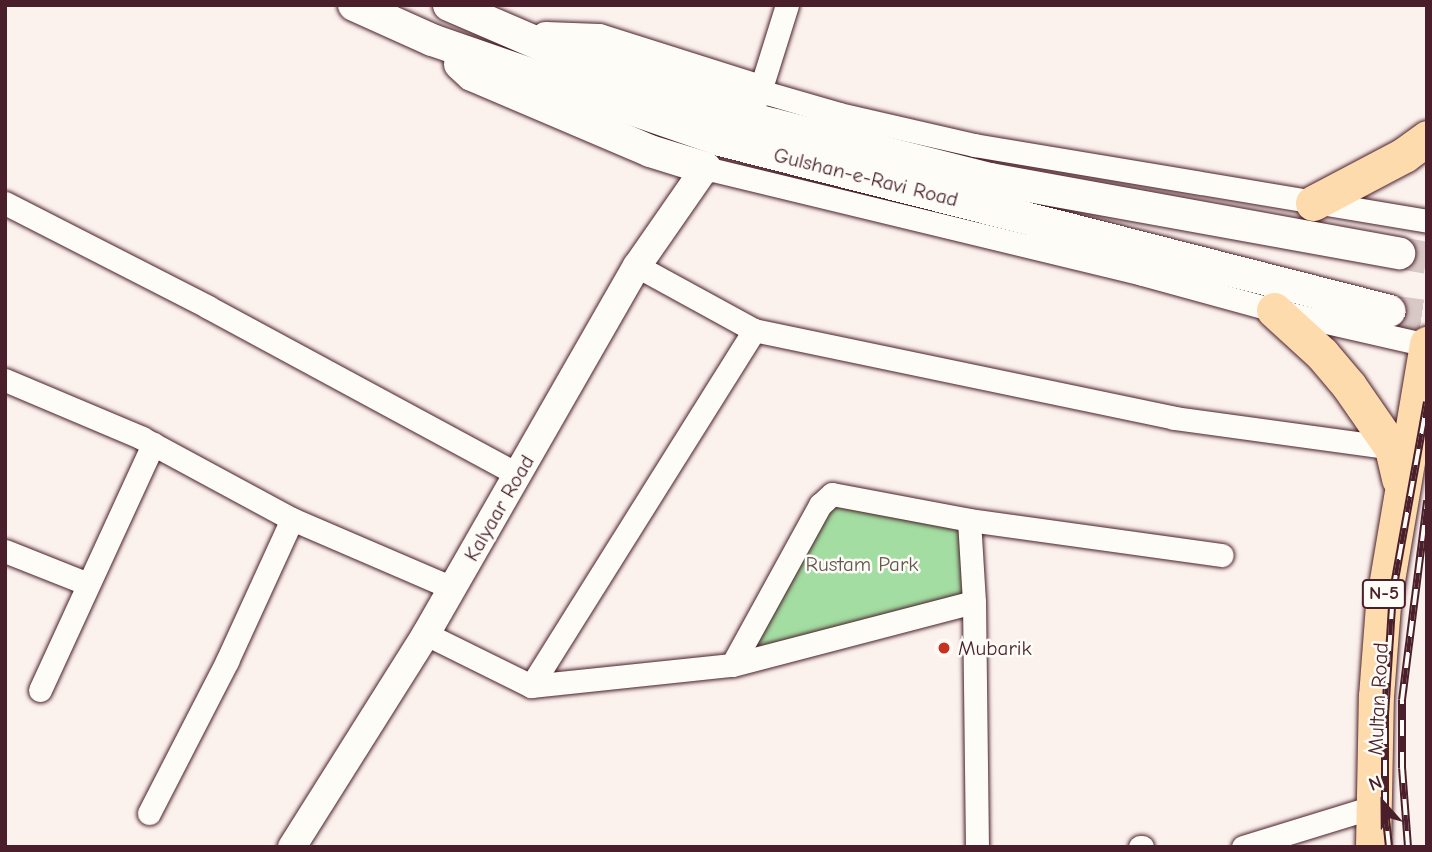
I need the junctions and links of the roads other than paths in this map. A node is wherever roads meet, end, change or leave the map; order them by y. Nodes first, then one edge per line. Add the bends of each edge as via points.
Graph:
1 (354, 5) edge
2 (449, 5) edge
3 (787, 5) edge
4 (524, 37) junction
5 (432, 40) junction
6 (760, 91) junction
7 (1427, 138) edge
8 (705, 168) junction
9 (5, 203) edge
10 (1312, 203) junction
11 (1427, 221) edge
12 (1399, 253) tunnel mouth
13 (637, 266) junction
14 (1274, 310) junction
15 (1390, 311) tunnel mouth
16 (754, 330) junction
17 (1427, 344) edge
18 (5, 380) edge
19 (153, 444) junction
20 (1392, 448) junction
21 (519, 475) junction
22 (1401, 489) junction
23 (292, 519) junction
24 (969, 520) junction
25 (5, 551) edge
26 (1222, 555) dead end
27 (88, 584) junction
28 (452, 588) junction
29 (974, 602) junction
30 (426, 634) junction
31 (732, 665) junction
32 (531, 686) junction
33 (40, 690) dead end
34 (1373, 807) junction
35 (149, 813) dead end
36 (292, 847) edge
37 (977, 847) edge
38 (1243, 847) edge
39 (1373, 847) edge

1 - 5 main road, Gulshan-e-Ravi Road
2 - 4 main road, Gulshan-e-Ravi Road
3 - 6 street
4 - 6 main road via 599,40
4 - 12 main road, Gulshan-e-Ravi Road via 731,113 990,179
5 - 8 main road via 472,75 650,151
5 - 15 main road, Gulshan-e-Ravi Road via 720,140
6 - 10 street via 974,145
7 - 10 main road
8 - 13 street, Kalyaar Road
8 - 14 street
9 - 21 street
10 - 11 street
13 - 16 street
13 - 21 street, Kalyaar Road
14 - 17 street
14 - 20 main road via 1322,354
16 - 20 street via 1174,418
16 - 32 street
17 - 22 main road, Multan Road / N-5
18 - 19 street
19 - 23 street
19 - 27 street
20 - 22 main road
21 - 28 street, Kalyaar Road
22 - 34 main road, Multan Road / N-5 via 1383,604
23 - 28 street
23 - 35 street via 227,661
24 - 26 street
24 - 29 street
24 - 31 street via 831,494 820,505
25 - 27 street
27 - 33 street
28 - 30 street, Kalyaar Road
29 - 31 street
29 - 37 street
30 - 32 street
30 - 36 street, Kalyaar Road
31 - 32 street
34 - 38 street
34 - 39 main road, Multan Road / N-5

